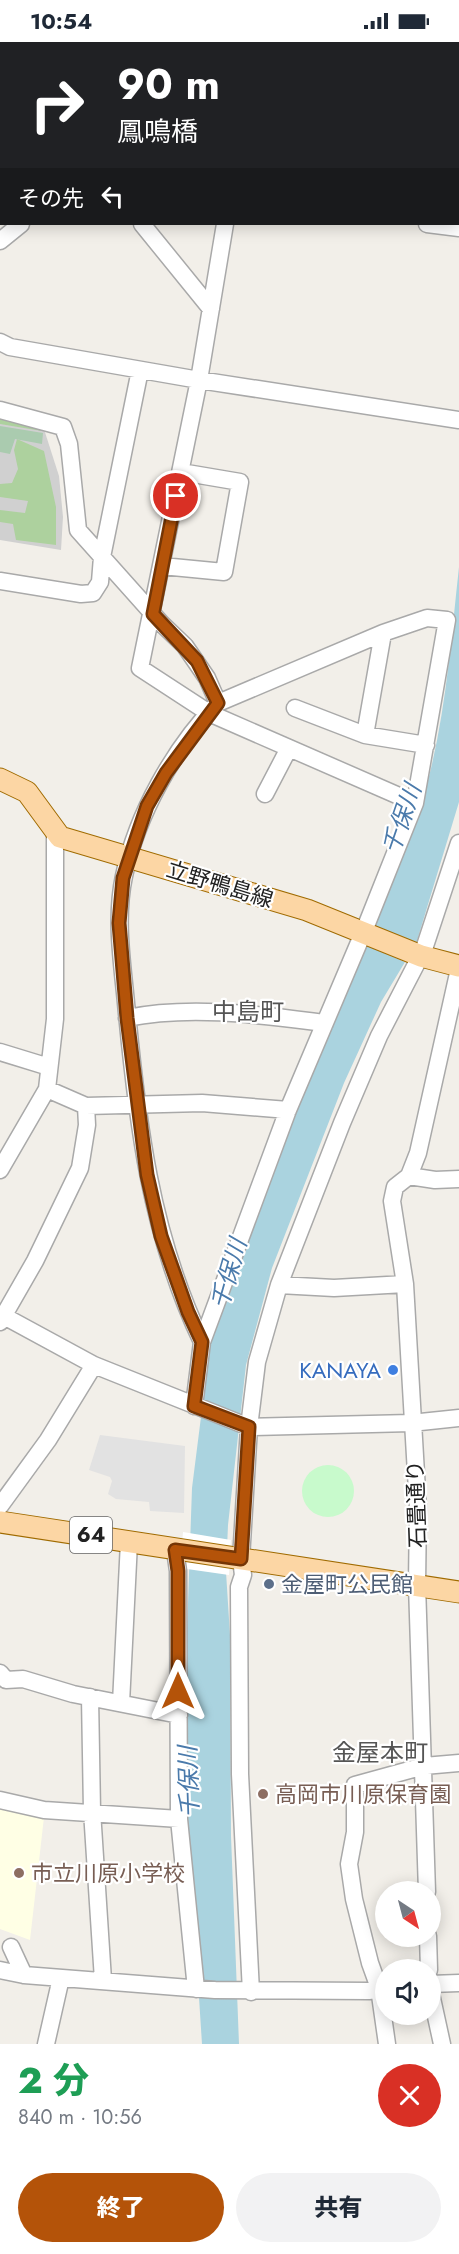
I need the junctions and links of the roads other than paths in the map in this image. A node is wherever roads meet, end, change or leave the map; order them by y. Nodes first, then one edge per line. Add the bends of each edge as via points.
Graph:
1 (20, 225) edge
2 (143, 225) edge
3 (225, 225) edge
4 (435, 225) edge
5 (459, 228) edge
6 (0, 242) edge
7 (211, 309) junction
8 (0, 342) edge
9 (140, 370) junction
10 (199, 380) junction
11 (0, 410) edge
12 (459, 420) edge
13 (181, 472) junction
14 (102, 557) junction
15 (162, 566) junction
16 (0, 581) edge
17 (153, 614) junction
18 (383, 633) junction
19 (213, 708) junction
20 (295, 708) dead end
21 (365, 735) junction
22 (426, 745) junction
23 (289, 748) junction
24 (0, 779) edge
25 (265, 794) dead end
26 (415, 803) junction
27 (55, 832) junction
28 (459, 843) edge
29 (129, 857) junction
30 (456, 866) edge
31 (365, 934) junction
32 (419, 955) junction
33 (459, 967) edge
34 (127, 1018) junction
35 (325, 1023) junction
36 (0, 1052) edge
37 (49, 1067) junction
38 (47, 1089) junction
39 (137, 1105) junction
40 (86, 1106) junction
41 (288, 1110) junction
42 (0, 1170) edge
43 (409, 1176) junction
44 (459, 1179) edge
45 (405, 1284) junction
46 (279, 1285) junction
47 (1, 1317) edge
48 (202, 1342) junction
49 (94, 1365) junction
50 (196, 1407) junction
51 (459, 1418) edge
52 (411, 1423) junction
53 (247, 1426) junction
54 (0, 1506) edge
55 (0, 1522) edge
56 (129, 1542) junction
57 (178, 1551) junction
58 (235, 1558) junction
59 (417, 1586) junction
60 (459, 1592) edge
61 (0, 1673) edge
62 (90, 1697) junction
63 (121, 1703) junction
64 (179, 1715) junction
65 (459, 1763) edge
66 (424, 1766) junction
67 (0, 1800) edge
68 (92, 1811) junction
69 (179, 1819) junction
70 (427, 1881) edge
71 (11, 1947) dead end
72 (0, 1970) edge
73 (375, 1973) edge
74 (24, 1975) junction
75 (61, 1978) junction
76 (103, 1980) junction
77 (459, 1983) edge
78 (441, 1984) edge
79 (196, 1989) junction
80 (375, 1990) edge
81 (249, 1991) junction
82 (385, 2025) edge
83 (438, 2025) edge
84 (46, 2044) edge
85 (387, 2044) edge
86 (442, 2044) edge

1 - 6 street
2 - 7 street
3 - 7 street
4 - 5 street
7 - 10 street
8 - 9 street
9 - 10 street
9 - 14 street
10 - 12 street
10 - 13 street
11 - 14 street via 63,427 69,444 78,530
13 - 15 street
13 - 15 street via 240,482 224,572
14 - 16 street via 100,582 93,593
14 - 17 street
15 - 17 street
17 - 19 street via 197,661
17 - 19 street via 140,668
18 - 19 street
18 - 21 street
18 - 22 street via 427,618 447,620
19 - 23 street
19 - 29 street via 147,806
20 - 21 street
21 - 22 street
22 - 26 street
23 - 25 street
23 - 26 street
24 - 27 main road via 27,792
26 - 31 street
27 - 29 main road, 立野鴨島線 via 60,837
27 - 37 street via 55,1019
28 - 30 street
29 - 31 main road, 立野鴨島線 via 307,910
29 - 34 street via 119,923
30 - 32 street
31 - 32 main road, 立野鴨島線
31 - 35 street
32 - 33 main road, 立野鴨島線
32 - 46 street via 342,1123
33 - 43 street, 石畳通り via 418,1153
34 - 35 street via 162,1011
34 - 39 street
35 - 41 street
36 - 37 street
37 - 38 street
38 - 40 street
38 - 42 street
39 - 40 street
39 - 41 street via 202,1103
39 - 48 street via 161,1236
40 - 47 street via 80,1168 66,1202
41 - 48 street
43 - 44 street
43 - 45 street, 石畳通り via 395,1187 392,1201
45 - 46 street via 334,1288
45 - 52 street, 石畳通り
46 - 53 street via 257,1362
47 - 49 street
48 - 50 street
49 - 50 street
49 - 54 street via 48,1440
50 - 53 street
51 - 52 street
52 - 53 street
52 - 59 street, 石畳通り via 418,1508
53 - 58 street
55 - 56 main road, 64
56 - 57 main road, 64
56 - 63 street
57 - 58 main road, 64
57 - 64 street
58 - 59 main road, 64
58 - 81 street via 243,1575 239,1587 240,1774
59 - 60 main road, 64
59 - 66 street, 石畳通り
61 - 62 street via 6,1680 23,1679
62 - 63 street
62 - 68 street
63 - 64 street
64 - 69 street
65 - 66 street
66 - 70 street, 石畳通り
66 - 73 street via 355,1785 356,1832 349,1864 354,1899
67 - 68 street via 44,1810
68 - 69 street
68 - 76 street
69 - 79 street
71 - 74 street
72 - 74 street
74 - 75 street
75 - 76 street
75 - 84 street
76 - 79 street
77 - 78 street
79 - 81 street
80 - 81 street
82 - 85 street
83 - 86 street

